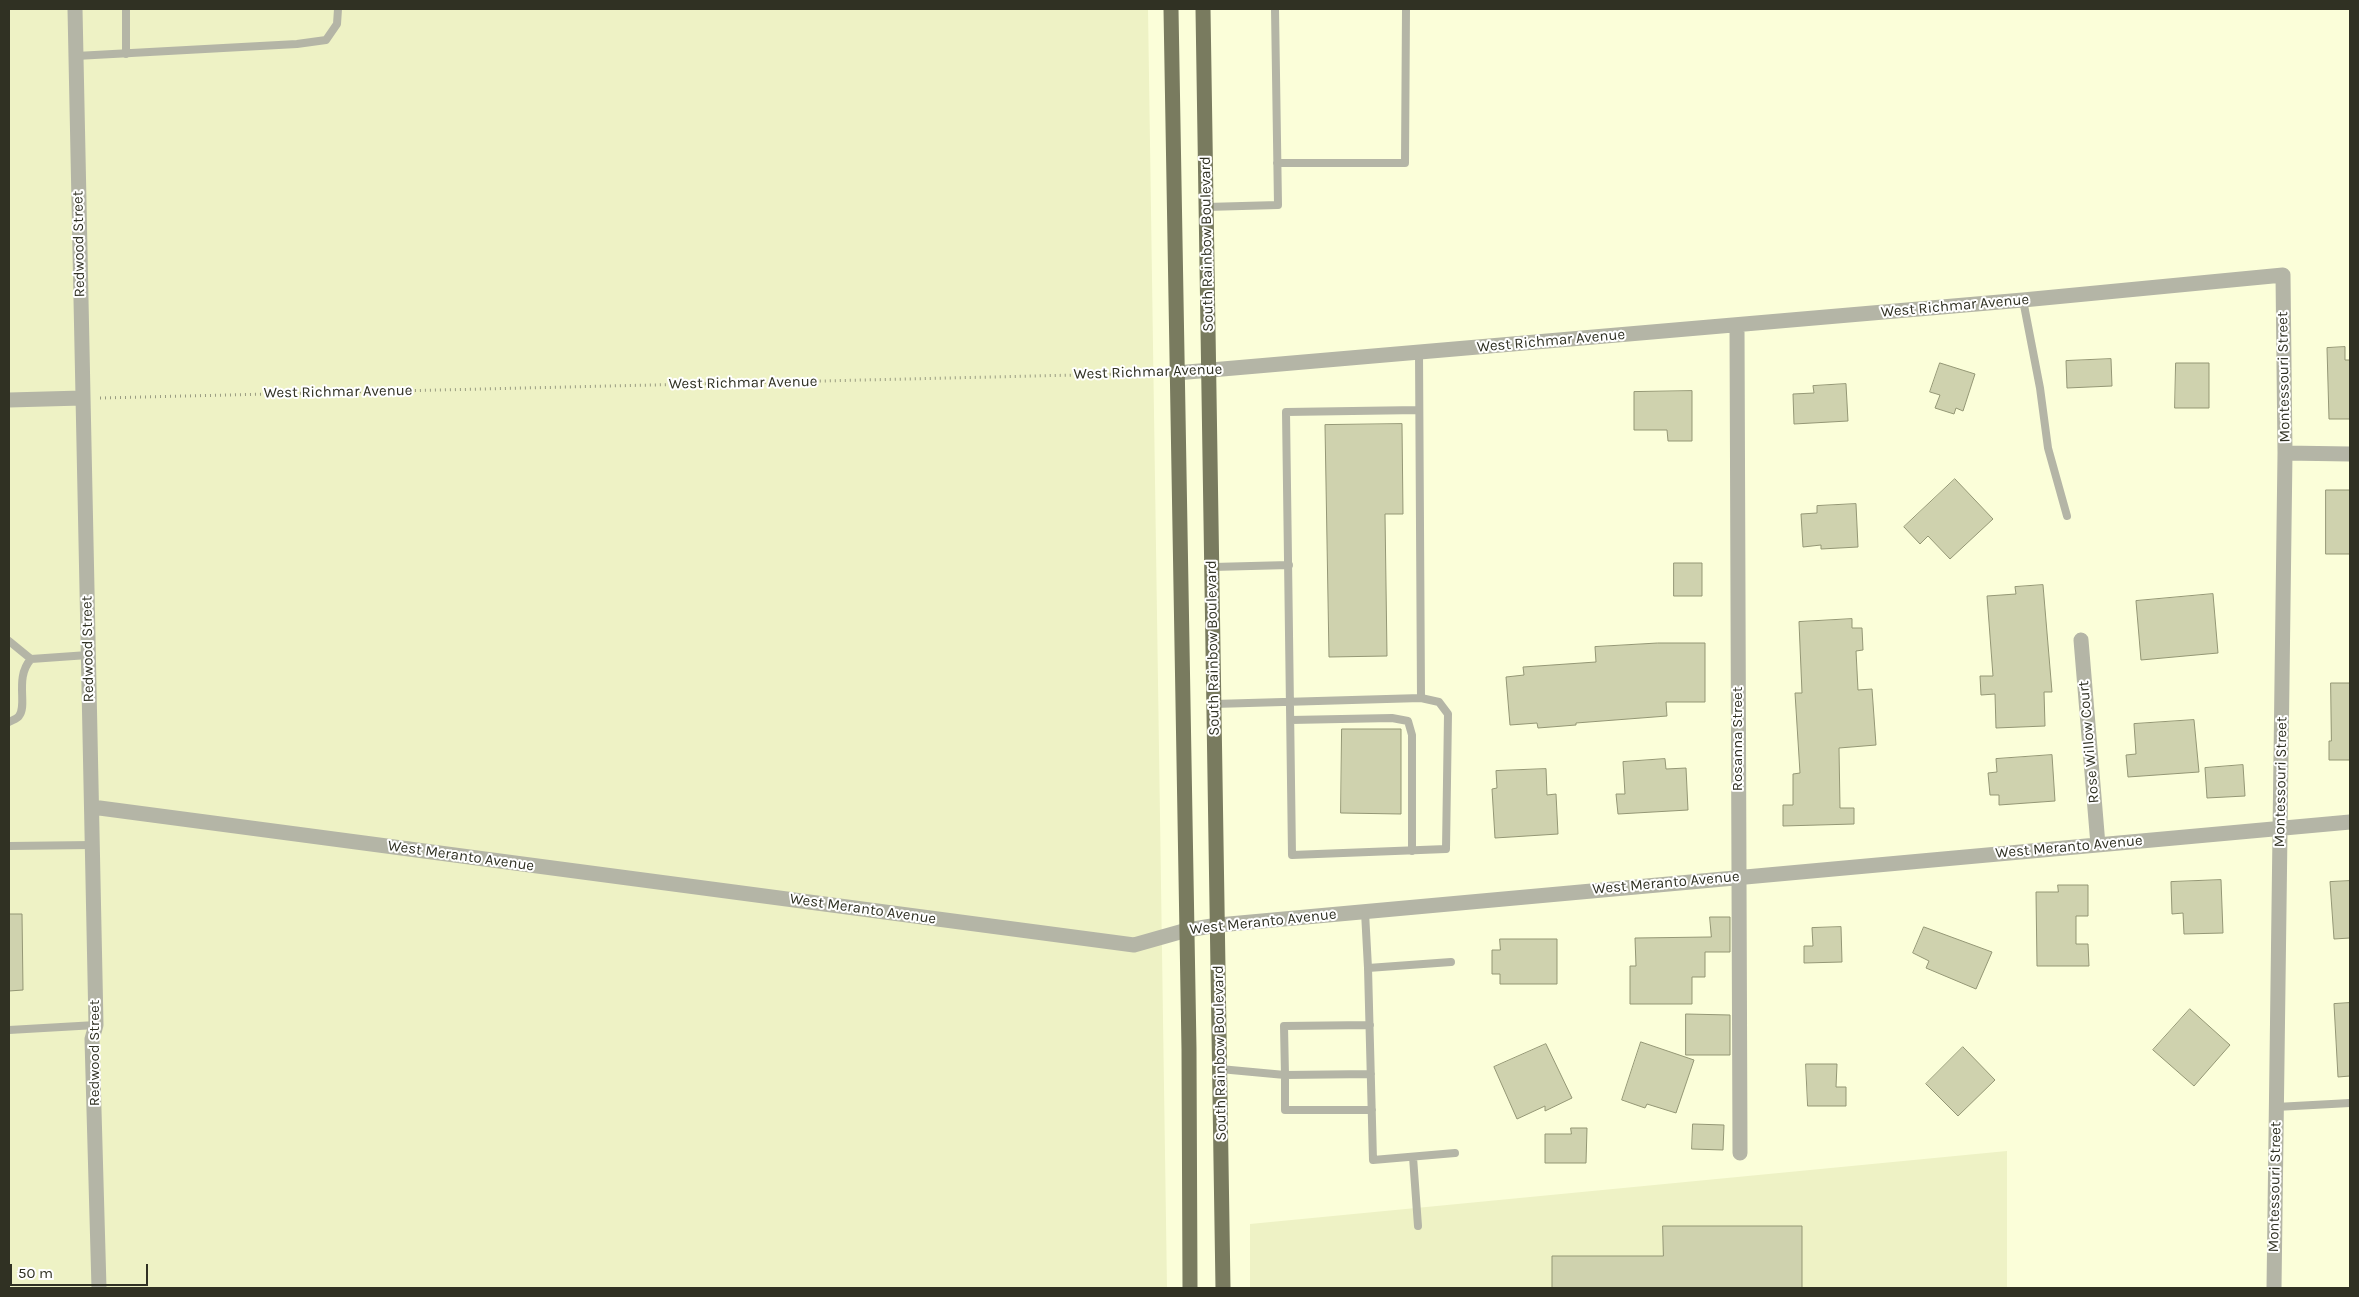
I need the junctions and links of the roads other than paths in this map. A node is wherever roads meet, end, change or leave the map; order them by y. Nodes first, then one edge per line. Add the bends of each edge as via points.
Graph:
1 (75, 9) edge
2 (126, 9) edge
3 (338, 9) edge
4 (1171, 9) edge
5 (1203, 9) edge
6 (1274, 9) edge
7 (1406, 9) edge
8 (126, 54) junction
9 (76, 56) junction
10 (1276, 163) junction
11 (1206, 207) junction
12 (2283, 275) joint
13 (2023, 300) junction
14 (1737, 325) junction
15 (1418, 353) junction
16 (1209, 371) junction
17 (1176, 373) junction
18 (82, 398) junction
19 (9, 400) edge
20 (1419, 410) junction
21 (2285, 453) junction
22 (2350, 454) edge
23 (2067, 516) dead end
24 (1289, 565) junction
25 (1212, 567) junction
26 (2081, 640) dead end
27 (9, 641) edge
28 (88, 656) junction
29 (30, 659) junction
30 (1421, 698) junction
31 (1291, 701) junction
32 (1214, 704) junction
33 (1291, 720) junction
34 (9, 722) edge
35 (92, 807) junction
36 (2350, 822) edge
37 (2280, 828) junction
38 (92, 845) junction
39 (2098, 845) junction
40 (9, 846) edge
41 (1412, 851) junction
42 (1738, 877) junction
43 (1365, 912) junction
44 (1218, 925) junction
45 (1187, 930) junction
46 (1451, 962) dead end
47 (1368, 968) junction
48 (1370, 1025) junction
49 (96, 1026) junction
50 (9, 1030) edge
51 (1220, 1069) junction
52 (1371, 1074) junction
53 (1285, 1075) junction
54 (2350, 1103) edge
55 (2276, 1107) junction
56 (1372, 1110) junction
57 (1454, 1153) dead end
58 (1740, 1153) dead end
59 (1412, 1157) junction
60 (1418, 1226) dead end
61 (99, 1288) edge
62 (1190, 1288) edge
63 (1224, 1288) edge
64 (2274, 1288) edge

1 - 9 street, Redwood Street
2 - 8 lane
3 - 8 lane via 337,24 326,40
4 - 17 main road, South Rainbow Boulevard
5 - 11 main road, South Rainbow Boulevard
6 - 10 lane
7 - 10 lane via 1405,163
8 - 9 lane
9 - 18 street, Redwood Street
10 - 11 lane via 1278,205
11 - 16 main road, South Rainbow Boulevard
12 - 13 street, West Richmar Avenue
12 - 21 street, Montessouri Street
13 - 14 street, West Richmar Avenue
13 - 23 lane via 2048,448
14 - 15 street, West Richmar Avenue
14 - 42 street, Rosanna Street
15 - 16 street, West Richmar Avenue
15 - 20 lane
16 - 17 street, West Richmar Avenue
16 - 25 main road, South Rainbow Boulevard
17 - 45 main road, South Rainbow Boulevard
18 - 19 street
18 - 28 street, Redwood Street
20 - 24 lane via 1286,412
20 - 30 lane
21 - 22 street
21 - 37 street, Montessouri Street
24 - 25 lane
24 - 31 lane
25 - 32 main road, South Rainbow Boulevard
26 - 39 street, Rose Willow Court
27 - 29 lane
28 - 29 lane
28 - 35 street, Redwood Street
29 - 34 lane via 21,679 21,712
30 - 31 lane
30 - 41 lane via 1439,702 1448,714 1446,849
31 - 32 lane
31 - 33 lane
32 - 44 main road, South Rainbow Boulevard
33 - 41 lane via 1392,718 1408,721 1412,734
33 - 41 lane via 1292,855
35 - 38 street, Redwood Street
35 - 45 street, West Meranto Avenue via 1134,945
36 - 37 street, West Meranto Avenue
37 - 39 street, West Meranto Avenue
37 - 55 street, Montessouri Street
38 - 40 lane
38 - 49 street, Redwood Street
39 - 42 street, West Meranto Avenue
42 - 43 street, West Meranto Avenue
42 - 58 street, Rosanna Street
43 - 44 street, West Meranto Avenue
43 - 47 lane
44 - 45 street, West Meranto Avenue
44 - 51 main road, South Rainbow Boulevard
45 - 62 main road, South Rainbow Boulevard
46 - 47 lane
47 - 48 lane
48 - 52 lane
48 - 53 lane via 1284,1026
49 - 50 lane
49 - 61 street, Redwood Street via 92,1039
51 - 53 lane
51 - 63 main road, South Rainbow Boulevard
52 - 53 lane
52 - 56 lane
53 - 56 lane via 1285,1110
54 - 55 lane
55 - 64 street, Montessouri Street
56 - 59 lane via 1373,1160
57 - 59 lane
59 - 60 lane

